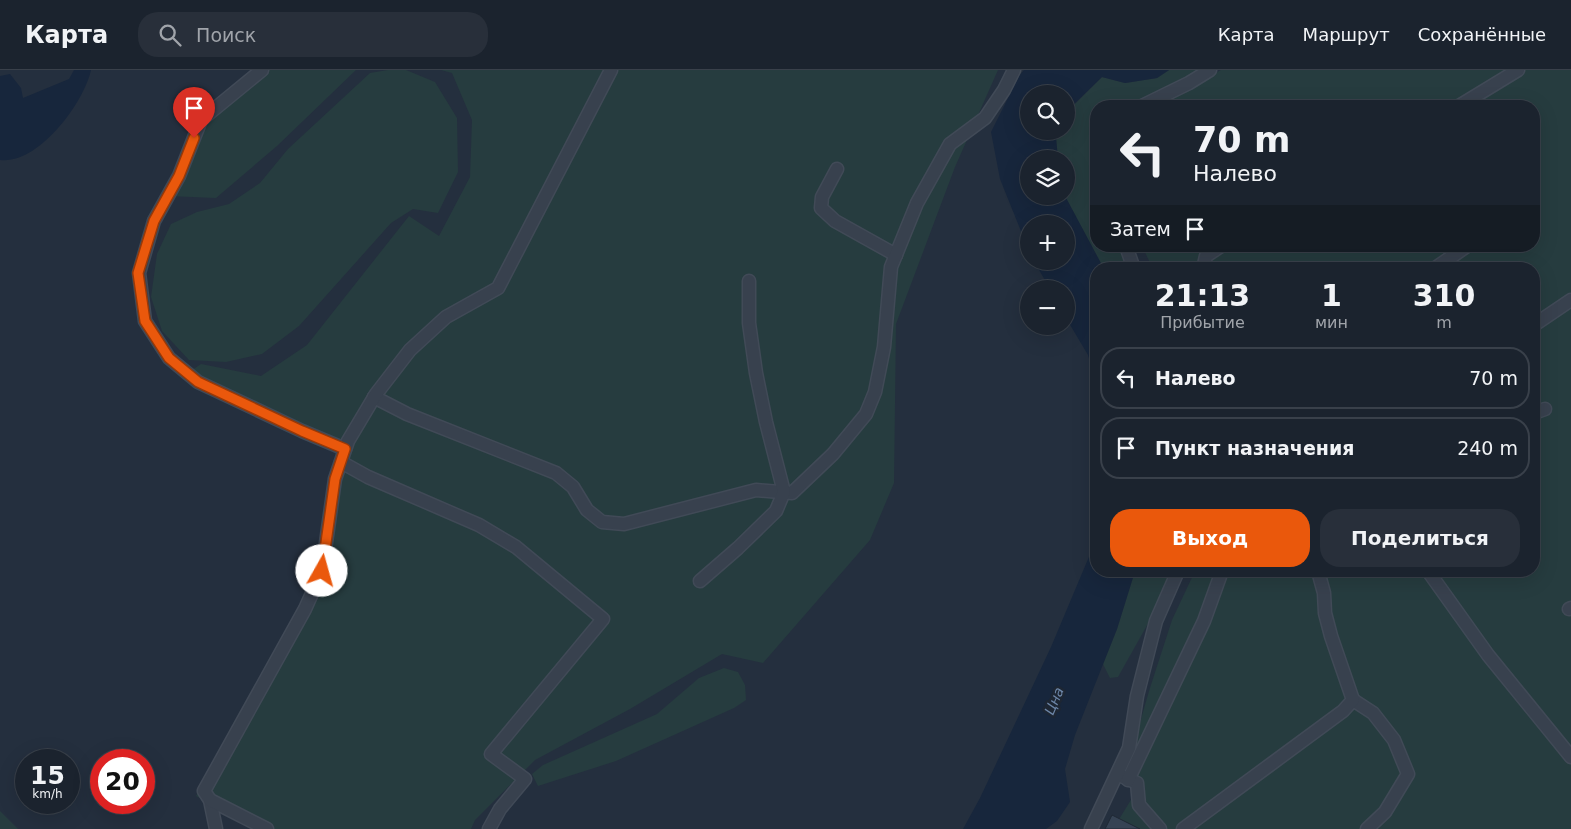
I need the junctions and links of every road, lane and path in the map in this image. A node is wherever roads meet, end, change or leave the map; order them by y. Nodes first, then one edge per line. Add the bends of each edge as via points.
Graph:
1 (262, 70) edge
2 (611, 70) edge
3 (1014, 70) edge
4 (1210, 70) edge
5 (1518, 70) edge
6 (1154, 100) edge
7 (1469, 100) edge
8 (837, 169) dead end
9 (1212, 252) edge
10 (1458, 252) edge
11 (896, 255) junction
12 (1205, 262) edge
13 (1444, 262) edge
14 (749, 281) dead end
15 (1571, 300) edge
16 (1540, 321) edge
17 (374, 397) junction
18 (345, 449) junction
19 (341, 462) junction
20 (784, 492) junction
21 (1175, 577) edge
22 (1220, 577) edge
23 (1320, 577) edge
24 (1432, 577) edge
25 (700, 581) dead end
26 (1353, 700) junction
27 (1571, 758) edge
28 (1122, 777) junction
29 (210, 800) junction
30 (216, 829) edge
31 (267, 829) edge
32 (489, 829) edge
33 (1091, 829) edge
34 (1160, 829) edge
35 (1182, 829) edge
36 (1368, 829) edge

1 - 18 lane via 201,120 179,176 154,221 138,273 145,321 169,358 198,382
2 - 17 lane via 498,288 446,317 410,350
3 - 11 lane via 984,118 950,144 917,203
4 - 6 lane
5 - 7 lane
8 - 11 lane via 822,197 821,208 835,221
9 - 12 lane
10 - 13 lane
11 - 20 lane via 891,267 884,347 875,392 866,414 833,454 792,493
14 - 20 lane via 749,324 756,373
15 - 16 lane
17 - 18 lane
17 - 20 lane via 407,414 556,474 573,488 587,510 602,522 624,524 756,490
18 - 19 lane
19 - 29 lane via 335,479 322,571 305,609 204,791
19 - 32 lane via 479,525 516,546 603,619 490,754 525,780 500,809
20 - 25 lane via 776,511
21 - 28 lane via 1156,621 1137,696
22 - 28 lane via 1204,621
23 - 26 lane via 1331,636
24 - 27 lane via 1488,655
26 - 35 lane via 1343,711
26 - 36 lane via 1373,712 1394,740 1408,774 1385,812
28 - 33 lane
28 - 34 lane via 1137,783 1138,805
29 - 30 lane
29 - 31 lane

